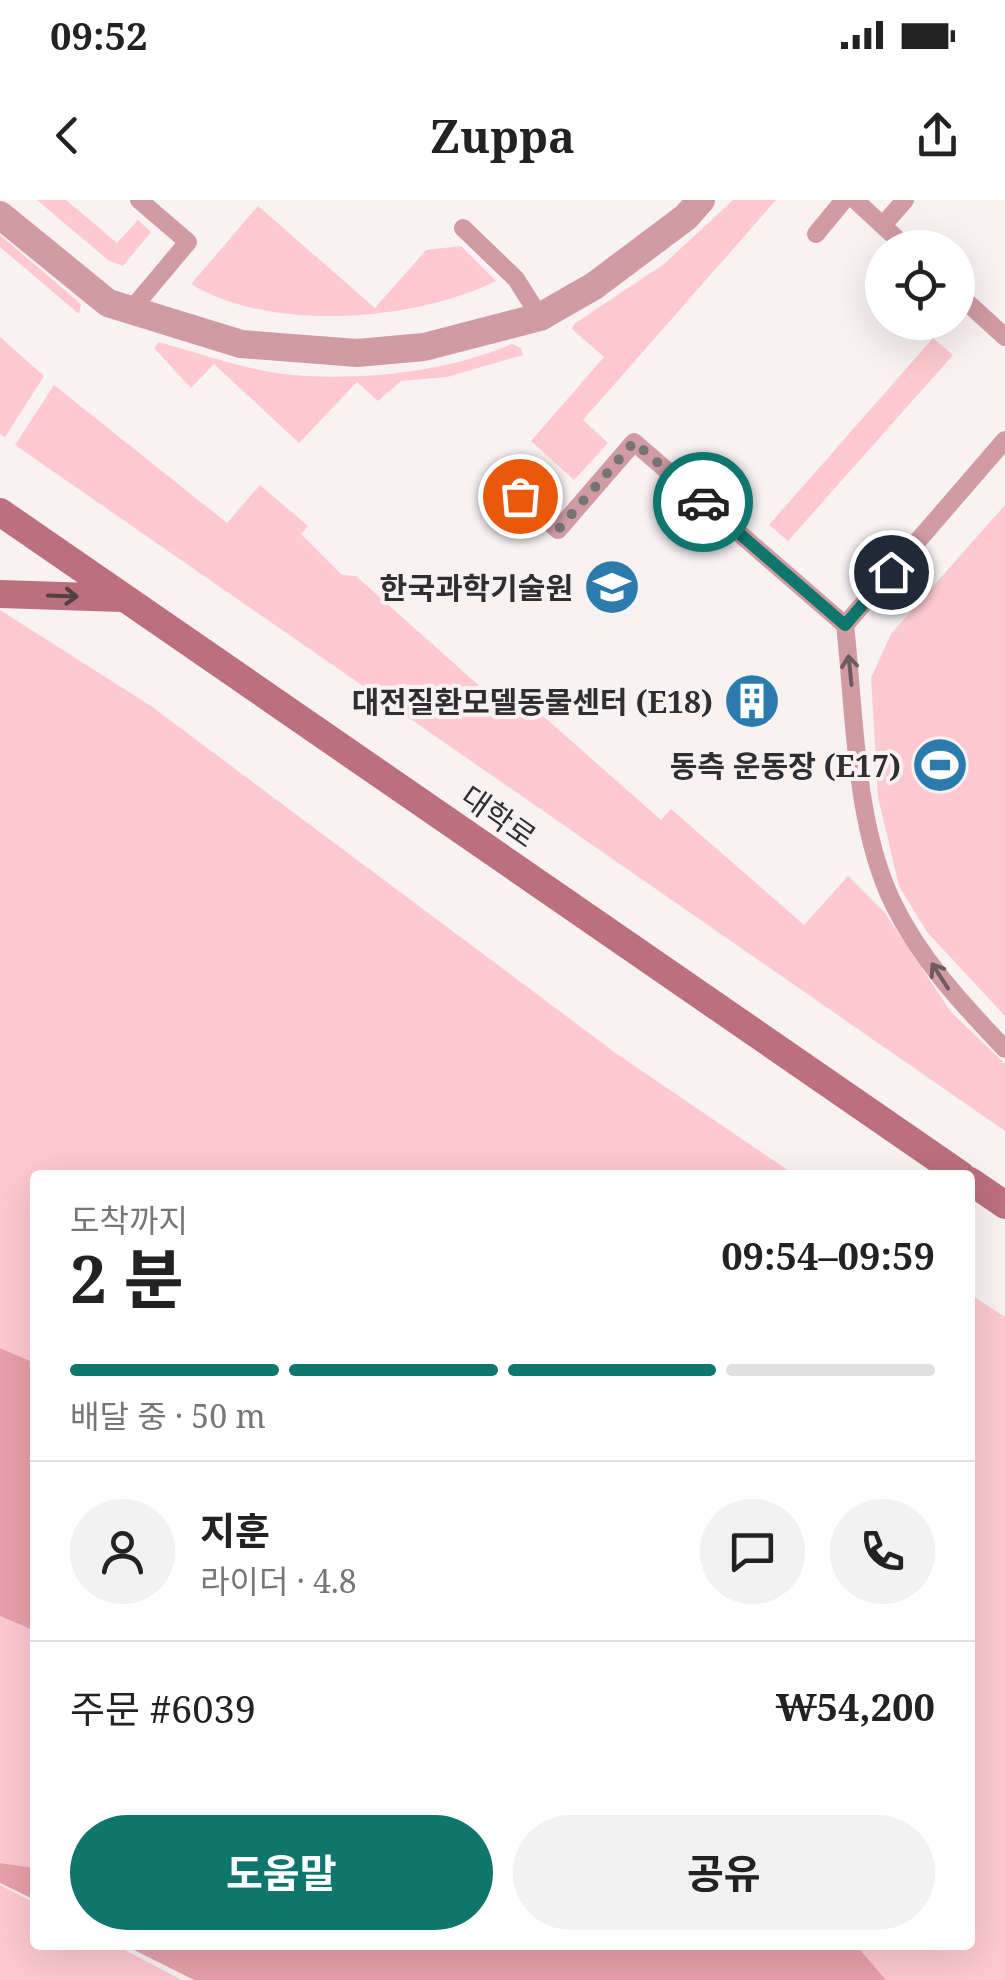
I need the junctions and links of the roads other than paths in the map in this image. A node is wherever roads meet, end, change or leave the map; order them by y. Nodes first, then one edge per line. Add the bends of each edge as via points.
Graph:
1 (139, 200) edge
2 (701, 200) edge
3 (844, 200) edge
4 (854, 200) edge
5 (904, 200) edge
6 (0, 215) edge
7 (883, 226) junction
8 (462, 228) dead end
9 (887, 230) edge
10 (816, 234) dead end
11 (130, 310) junction
12 (975, 310) edge
13 (540, 317) junction
14 (1005, 338) edge
15 (1005, 440) edge
16 (520, 496) dead end
17 (0, 512) edge
18 (0, 594) edge
19 (125, 598) junction
20 (845, 625) junction
21 (1005, 1048) edge
22 (954, 1170) edge
23 (975, 1185) edge
24 (1005, 1206) edge

1 - 11 lane via 188,242
2 - 13 street via 594,286
3 - 10 lane
4 - 7 lane
5 - 7 lane
6 - 11 street via 108,302
7 - 9 lane
8 - 13 lane via 516,279
11 - 13 street via 240,344 357,353 424,347
12 - 14 lane
15 - 20 lane
16 - 20 lane via 558,530 634,442
17 - 19 main road, 대학로
18 -> 19 main road
19 - 22 main road, 대학로
21 -> 20 lane via 952,994 892,903 864,806
23 - 24 main road

